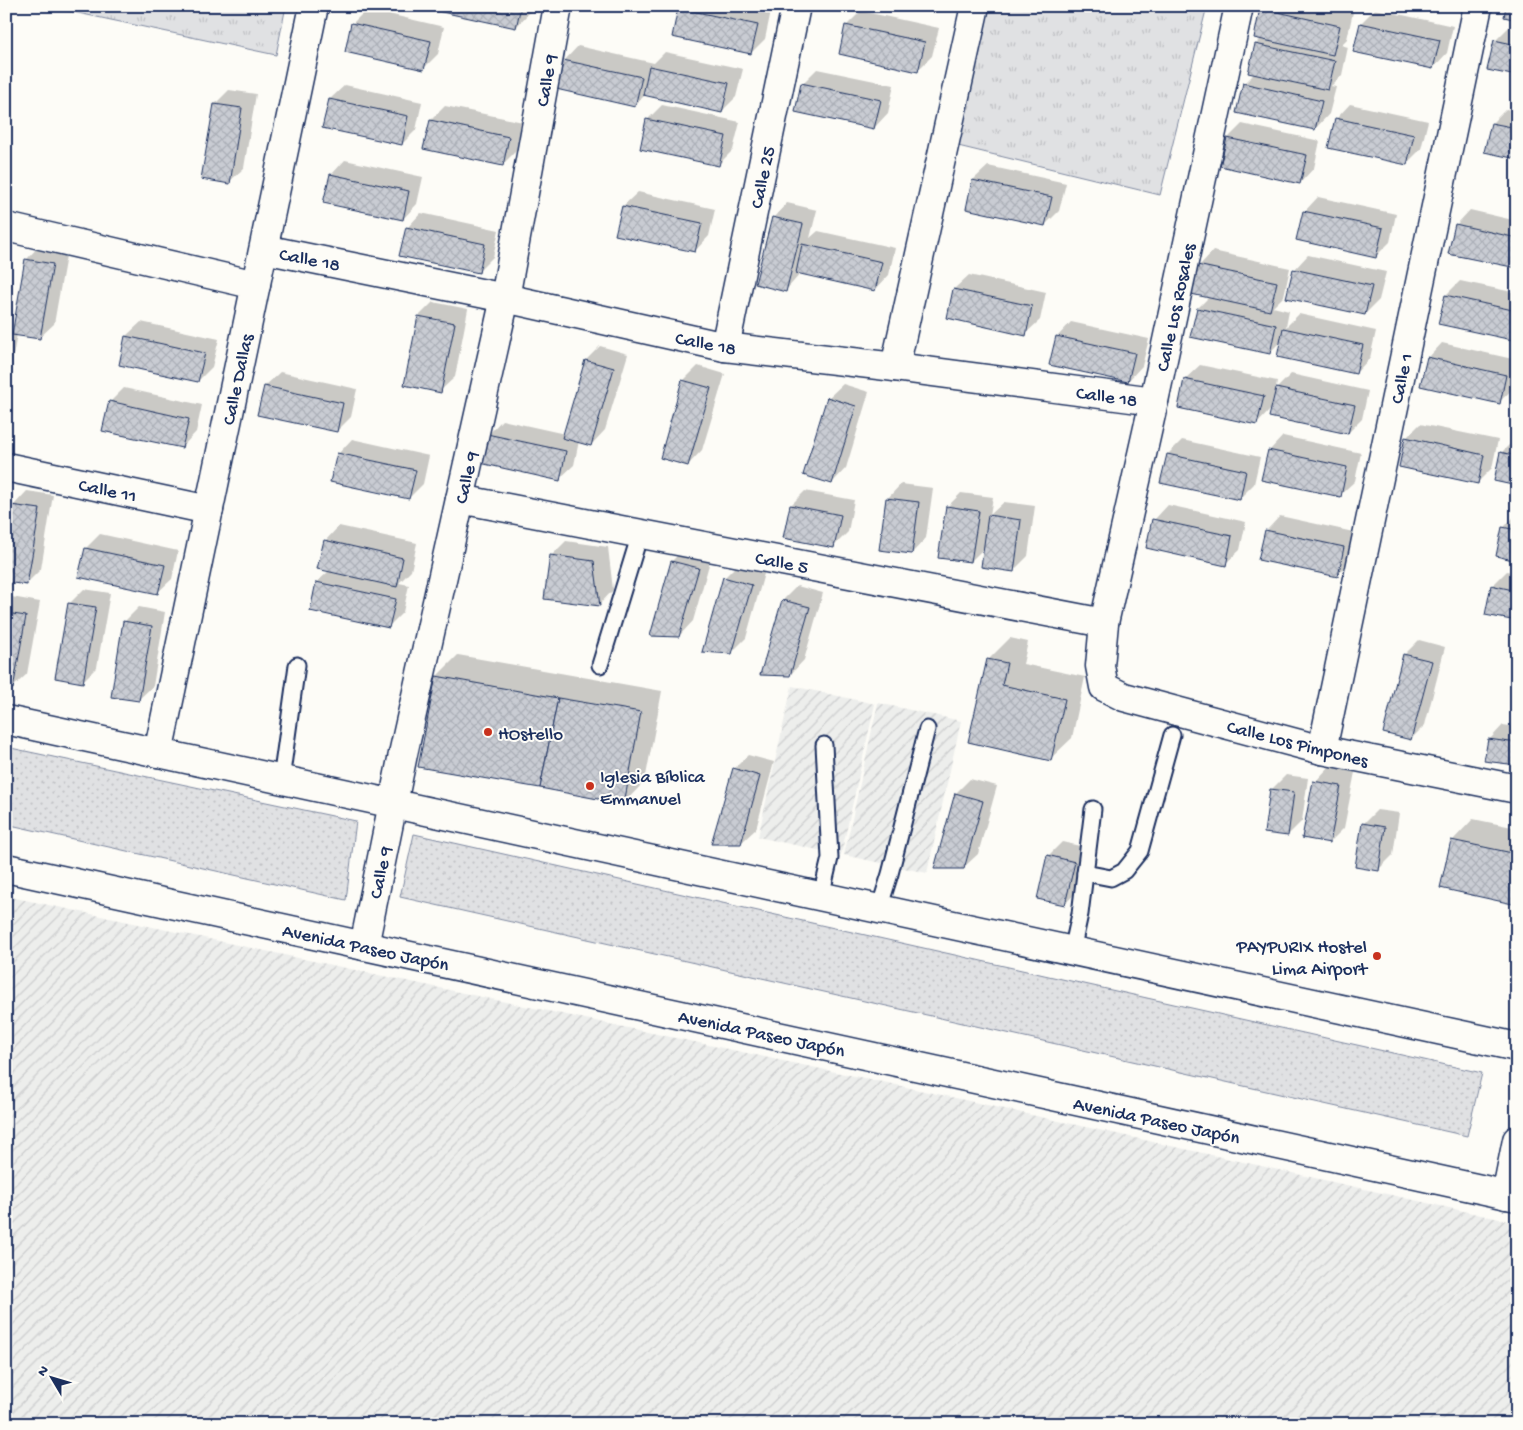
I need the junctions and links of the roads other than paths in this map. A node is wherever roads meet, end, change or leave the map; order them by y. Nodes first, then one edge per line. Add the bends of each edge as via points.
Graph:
1 (314, 6) edge
2 (558, 6) edge
3 (796, 6) edge
4 (975, 6) edge
5 (1239, 6) edge
6 (1478, 6) edge
7 (6, 227) edge
8 (264, 249) junction
9 (256, 284) junction
10 (505, 298) junction
11 (725, 347) junction
12 (895, 367) junction
13 (1154, 401) junction
14 (6, 467) edge
15 (460, 499) junction
16 (209, 510) junction
17 (640, 534) junction
18 (1104, 623) junction
19 (297, 664) dead end
20 (600, 664) dead end
21 (1100, 666) joint
22 (6, 720) edge
23 (928, 729) dead end
24 (1172, 735) dead end
25 (824, 746) dead end
26 (1322, 750) junction
27 (158, 752) junction
28 (281, 780) junction
29 (1517, 789) edge
30 (393, 803) junction
31 (1093, 809) dead end
32 (6, 868) edge
33 (1085, 873) junction
34 (820, 896) junction
35 (879, 909) junction
36 (364, 946) junction
37 (1072, 951) junction
38 (1517, 1046) edge
39 (1517, 1140) edge
40 (1511, 1196) edge

1 - 8 street, Calle Dallas
2 - 10 street, Calle 9
3 - 11 street, Calle 25
4 - 12 street
5 - 13 street, Calle Los Rosales
6 - 26 street, Calle 1
7 - 9 street
8 - 9 street, Calle Dallas
8 - 10 street, Calle 18
9 - 16 street, Calle Dallas
10 - 11 street, Calle 18
10 - 15 street, Calle 9
11 - 12 street, Calle 18
12 - 13 street, Calle 18
13 - 18 street, Calle Los Rosales
14 - 16 street, Calle 11
15 - 17 street, Calle 5
15 - 30 street, Calle 9
16 - 27 street, Calle Dallas
17 - 18 street, Calle 5
17 - 20 lane
18 - 21 street, Calle Los Rosales
19 - 28 lane
21 - 26 street, Calle Los Pimpones via 1104,687 1124,697
22 - 27 street
23 - 35 lane
24 - 33 lane via 1140,851 1124,871 1111,878
25 - 34 lane via 830,858
26 - 29 street, Calle Los Pimpones
27 - 28 street
28 - 30 street
30 - 34 street
30 - 36 street, Calle 9
31 - 33 lane
32 - 36 street, Avenida Paseo Japón
33 - 37 lane
34 - 35 street
35 - 37 street
36 - 40 street, Avenida Paseo Japón
37 - 38 street
39 - 40 street

